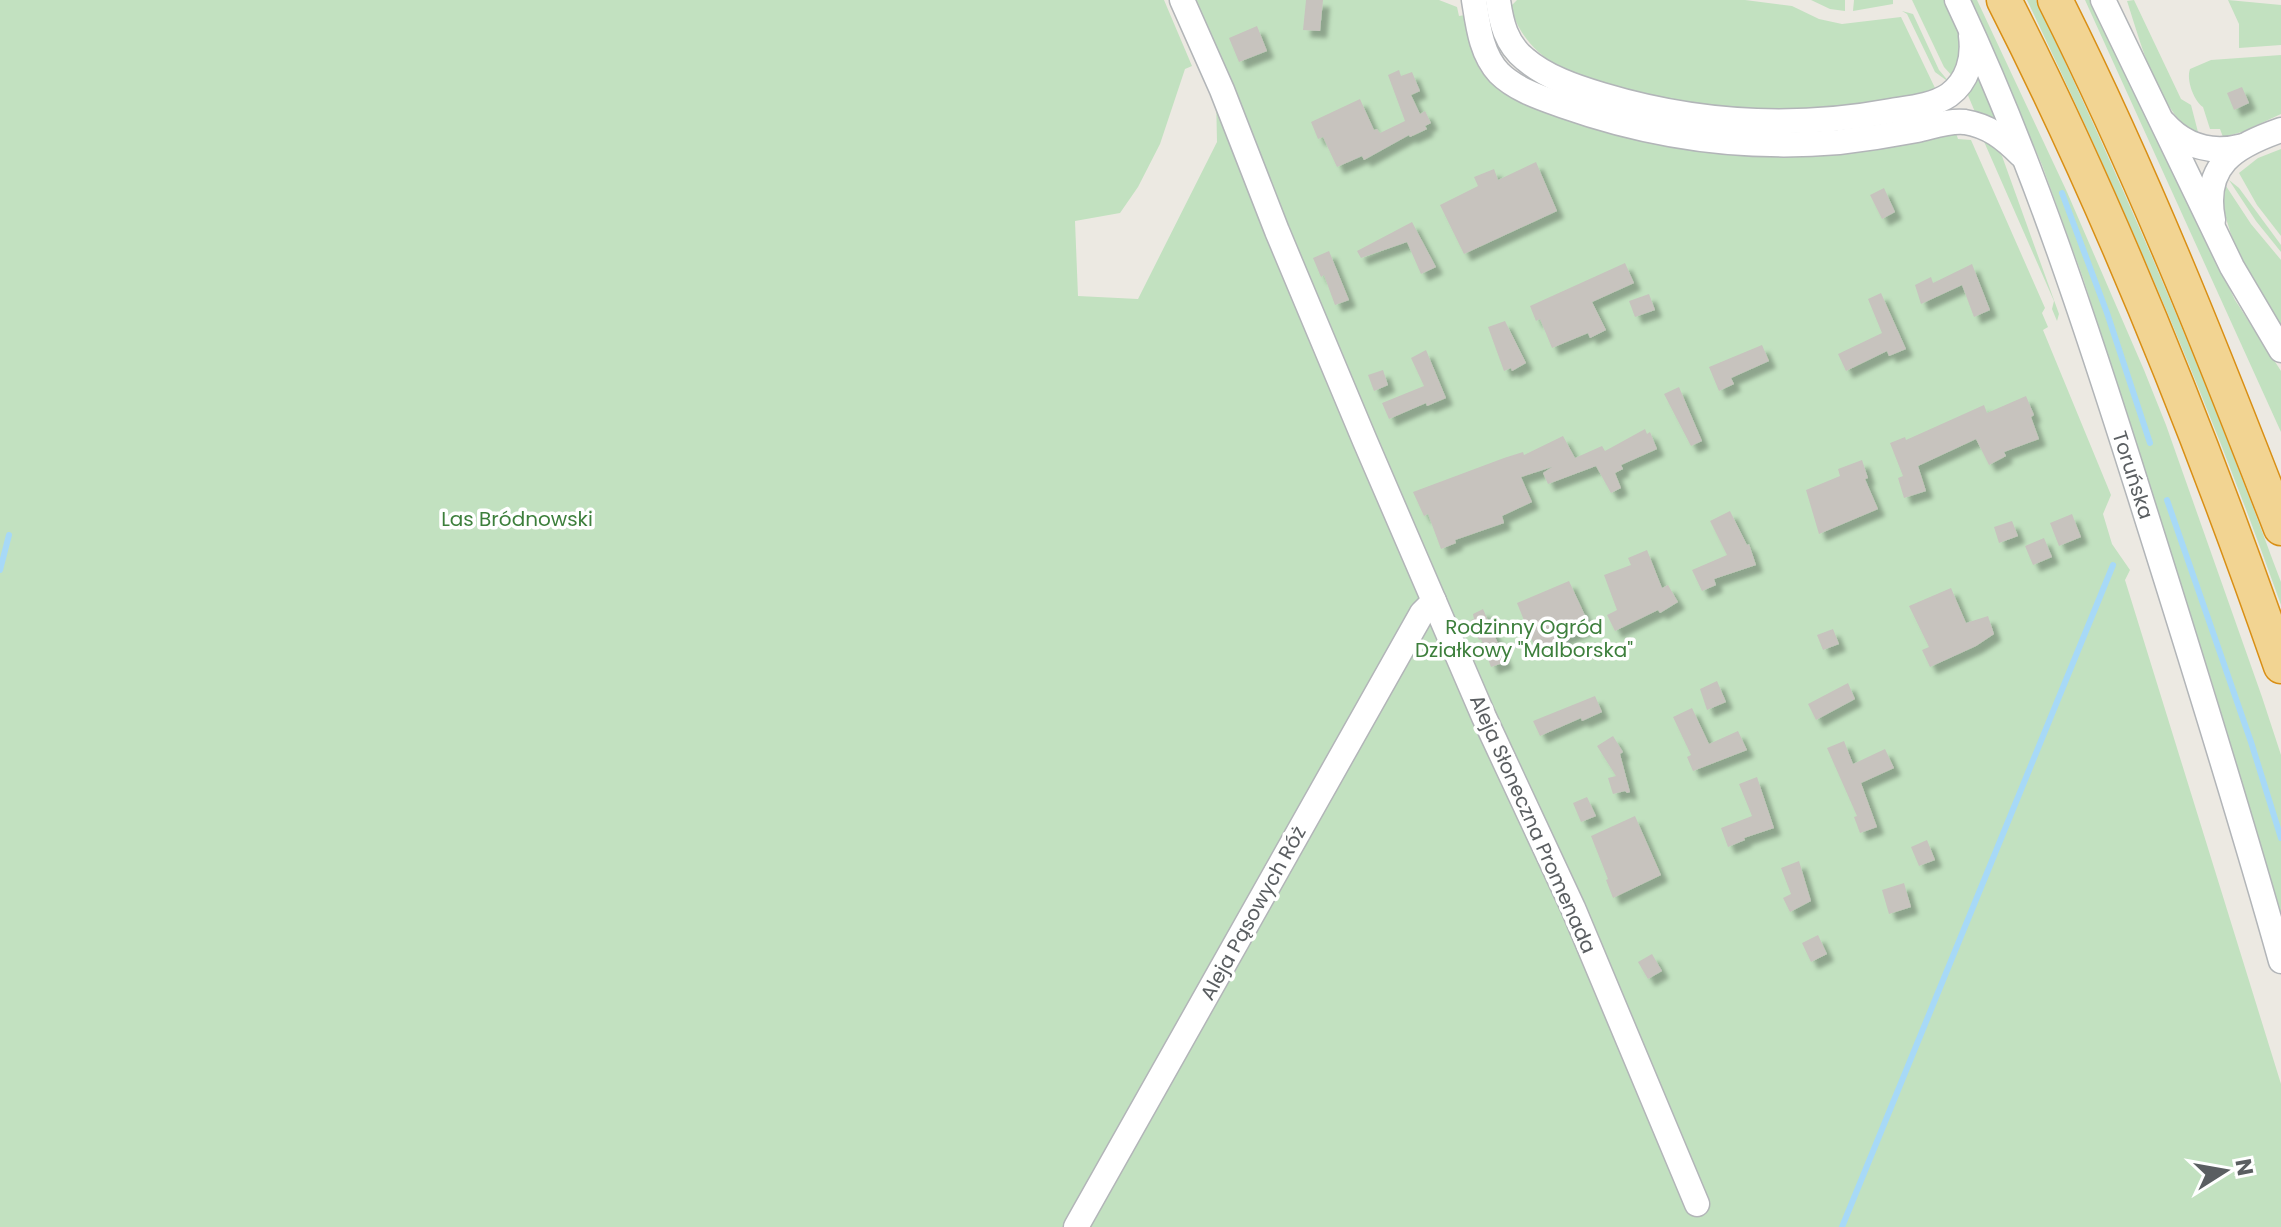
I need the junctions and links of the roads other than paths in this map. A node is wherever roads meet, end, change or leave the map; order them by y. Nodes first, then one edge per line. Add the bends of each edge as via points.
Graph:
1 (1182, 0) edge
2 (1474, 0) edge
3 (1498, 0) edge
4 (1957, 0) edge
5 (2004, 0) edge
6 (2055, 0) edge
7 (2103, 0) edge
8 (1971, 29) junction
9 (2156, 111) junction
10 (2281, 130) edge
11 (2243, 146) junction
12 (2027, 162) junction
13 (2220, 241) junction
14 (2281, 350) edge
15 (2281, 528) edge
16 (1434, 601) junction
17 (2281, 666) edge
18 (2281, 961) edge
19 (1697, 1204) dead end
20 (1076, 1227) edge

1 - 16 street, Aleja Słoneczna Promenada
2 - 12 street via 1486,53 1498,72 1519,87 1601,118 1666,134 1778,144 1870,138 1962,121 1989,128
3 - 8 street via 1515,50 1548,75 1632,103 1755,121 1849,118 1941,100 1957,87 1971,63
4 - 8 street, Toruńska
5 - 17 highway via 2142,300
6 - 15 highway via 2185,284
7 - 9 street
8 - 12 street, Toruńska
9 - 11 street via 2192,145 2216,150
9 - 13 street
10 - 11 street
11 - 13 street via 2219,168 2212,184 2210,203
12 - 18 street, Toruńska via 2135,478
13 - 14 street
16 - 19 street, Aleja Słoneczna Promenada via 1579,922
16 - 20 street, Aleja Pąsowych Róż via 1422,613

